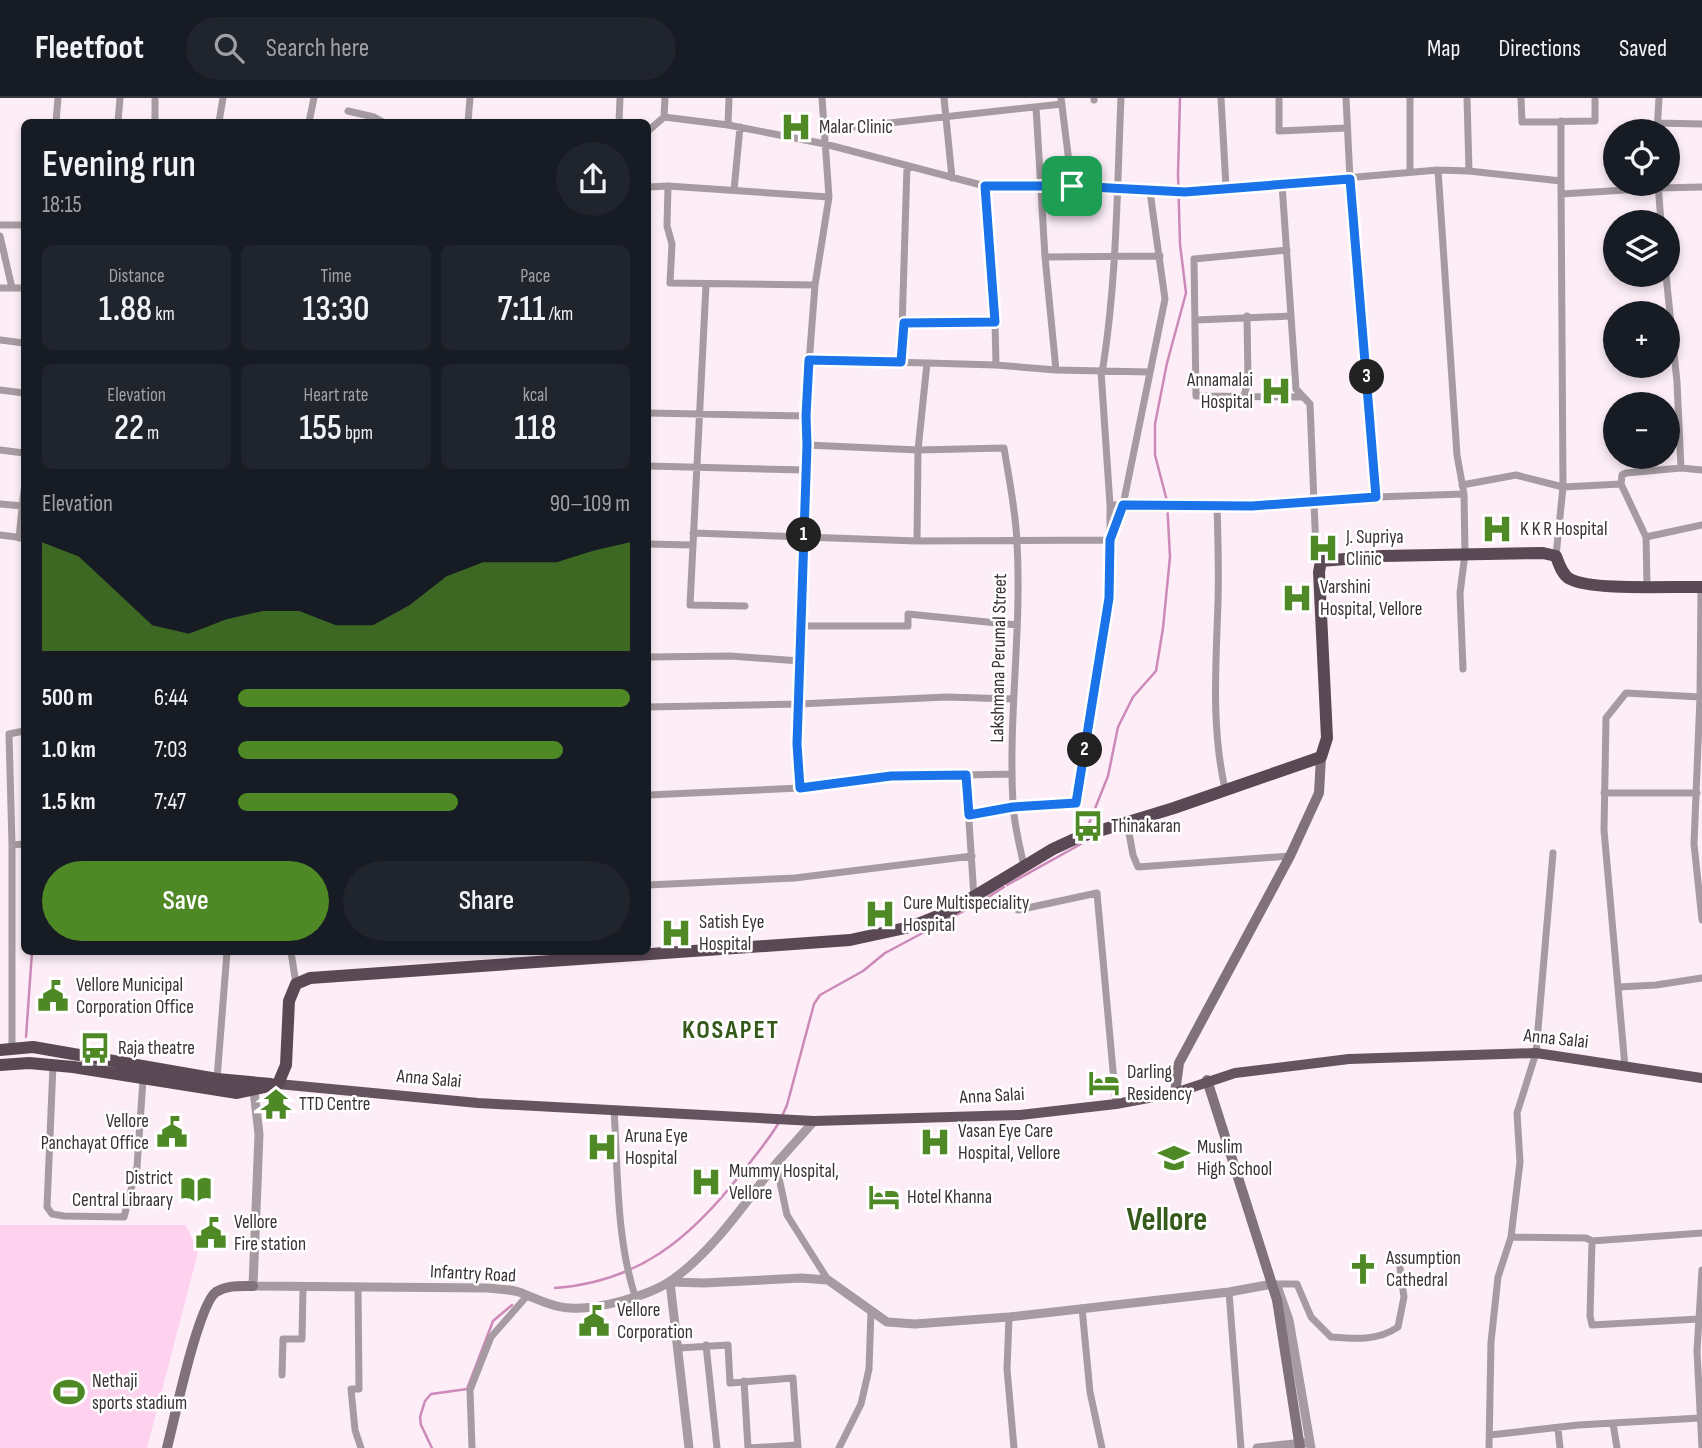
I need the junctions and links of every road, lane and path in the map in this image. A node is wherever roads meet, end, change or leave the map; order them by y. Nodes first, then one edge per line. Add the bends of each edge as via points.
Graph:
1 (58, 98) edge
2 (120, 98) edge
3 (155, 98) edge
4 (223, 98) edge
5 (314, 98) edge
6 (470, 98) edge
7 (620, 98) edge
8 (665, 98) edge
9 (729, 98) edge
10 (822, 98) edge
11 (944, 98) edge
12 (1121, 98) edge
13 (1221, 98) edge
14 (1279, 98) edge
15 (1346, 98) edge
16 (1410, 98) edge
17 (1467, 98) edge
18 (1521, 98) edge
19 (1595, 98) edge
20 (1659, 98) edge
21 (1061, 101) edge
22 (1036, 107) junction
23 (348, 111) dead end
24 (664, 117) junction
25 (947, 117) junction
26 (56, 119) edge
27 (118, 119) edge
28 (155, 119) edge
29 (220, 119) edge
30 (310, 119) edge
31 (378, 119) edge
32 (468, 119) edge
33 (619, 119) edge
34 (1658, 119) edge
35 (1561, 121) junction
36 (1702, 124) edge
37 (729, 125) junction
38 (1680, 125) edge
39 (740, 127) junction
40 (651, 128) edge
41 (1347, 128) junction
42 (826, 130) junction
43 (825, 144) junction
44 (907, 166) junction
45 (1438, 170) junction
46 (1410, 171) junction
47 (1469, 171) junction
48 (952, 178) junction
49 (1350, 179) junction
50 (1561, 181) junction
51 (1282, 184) junction
52 (668, 186) junction
53 (985, 186) junction
54 (1042, 186) junction
55 (1072, 186) junction
56 (1680, 186) edge
57 (651, 187) edge
58 (1226, 187) junction
59 (1702, 187) edge
60 (734, 190) junction
61 (1117, 190) junction
62 (1603, 191) edge
63 (1150, 192) junction
64 (1561, 194) junction
65 (829, 197) junction
66 (0, 225) edge
67 (21, 225) edge
68 (0, 236) edge
69 (1287, 250) junction
70 (1160, 256) junction
71 (1045, 257) junction
72 (1115, 257) junction
73 (706, 285) junction
74 (815, 285) junction
75 (1667, 287) edge
76 (0, 288) edge
77 (12, 288) junction
78 (21, 288) edge
79 (1247, 316) junction
80 (1291, 316) junction
81 (1196, 320) junction
82 (995, 322) junction
83 (904, 323) junction
84 (0, 340) edge
85 (21, 343) edge
86 (809, 360) junction
87 (901, 362) junction
88 (927, 363) junction
89 (996, 365) junction
90 (1056, 370) junction
91 (1101, 371) junction
92 (1149, 372) junction
93 (0, 390) edge
94 (21, 393) edge
95 (1244, 396) junction
96 (1303, 397) junction
97 (651, 413) edge
98 (698, 414) junction
99 (806, 416) junction
100 (807, 445) junction
101 (0, 450) edge
102 (918, 450) junction
103 (21, 453) edge
104 (651, 466) edge
105 (697, 466) junction
106 (1681, 468) junction
107 (806, 470) junction
108 (1702, 470) edge
109 (1621, 484) junction
110 (1462, 485) junction
111 (1563, 487) junction
112 (1464, 494) junction
113 (1376, 497) junction
114 (1313, 501) junction
115 (0, 504) edge
116 (1110, 505) junction
117 (1123, 505) junction
118 (1217, 505) junction
119 (21, 506) edge
120 (1702, 525) edge
121 (693, 533) junction
122 (0, 536) edge
123 (804, 537) junction
124 (1646, 537) junction
125 (21, 538) edge
126 (1110, 540) junction
127 (917, 541) junction
128 (1017, 542) junction
129 (651, 544) edge
130 (692, 545) junction
131 (1465, 554) junction
132 (1556, 556) junction
133 (1321, 561) junction
134 (1649, 586) junction
135 (1700, 587) edge
136 (745, 606) dead end
137 (1017, 625) junction
138 (802, 626) junction
139 (651, 657) edge
140 (800, 661) junction
141 (1463, 669) dead end
142 (1700, 697) junction
143 (1013, 699) junction
144 (799, 704) junction
145 (651, 707) edge
146 (21, 732) edge
147 (1321, 757) junction
148 (1012, 774) junction
149 (966, 775) junction
150 (800, 788) junction
151 (1225, 789) junction
152 (1604, 793) junction
153 (1697, 793) junction
154 (651, 795) edge
155 (1076, 803) junction
156 (1013, 807) junction
157 (969, 815) junction
158 (1127, 822) junction
159 (1079, 837) junction
160 (21, 844) edge
161 (12, 845) junction
162 (1553, 853) dead end
163 (972, 856) junction
164 (1290, 856) junction
165 (1024, 868) junction
166 (651, 885) edge
167 (974, 898) junction
168 (1701, 907) edge
169 (1018, 910) dead end
170 (1702, 920) edge
171 (651, 951) edge
172 (227, 955) edge
173 (291, 955) edge
174 (575, 955) edge
175 (502, 959) edge
176 (1702, 978) edge
177 (296, 984) junction
178 (1619, 987) junction
179 (6, 1049) edge
180 (1536, 1054) junction
181 (0, 1065) edge
182 (54, 1065) junction
183 (1625, 1066) junction
184 (1702, 1078) edge
185 (217, 1079) junction
186 (143, 1080) junction
187 (1207, 1080) junction
188 (278, 1084) junction
189 (254, 1091) junction
190 (1175, 1093) junction
191 (1116, 1104) junction
192 (614, 1109) junction
193 (814, 1121) junction
194 (776, 1164) junction
195 (1702, 1233) edge
196 (1511, 1237) junction
197 (1592, 1241) junction
198 (1400, 1268) dead end
199 (1702, 1270) edge
200 (828, 1280) junction
201 (670, 1282) junction
202 (1273, 1284) junction
203 (253, 1286) junction
204 (303, 1287) junction
205 (358, 1288) junction
206 (1230, 1292) junction
207 (527, 1296) junction
208 (635, 1296) junction
209 (1082, 1308) junction
210 (872, 1310) junction
211 (1009, 1317) junction
212 (1699, 1319) junction
213 (706, 1345) junction
214 (679, 1348) junction
215 (282, 1375) dead end
216 (744, 1381) junction
217 (1700, 1418) edge
218 (1613, 1423) junction
219 (1558, 1428) junction
220 (1490, 1436) junction
221 (798, 1446) edge
222 (1307, 1446) edge
223 (167, 1448) edge
224 (361, 1448) edge
225 (472, 1448) edge
226 (689, 1448) edge
227 (717, 1448) edge
228 (838, 1448) edge
229 (1014, 1448) edge
230 (1102, 1448) edge
231 (1241, 1448) edge
232 (1257, 1448) edge
233 (1489, 1448) edge
234 (1560, 1448) edge
235 (1617, 1448) edge
236 (1702, 1448) edge

1 - 26 street
2 - 27 street
3 - 28 street
4 - 29 street
5 - 30 street
6 - 32 street
7 - 33 street
8 - 24 street
9 - 37 street
10 - 42 street
11 - 25 street
12 - 61 street
13 - 58 street
14 - 41 street via 1279,131
15 - 41 street
16 - 46 street
17 - 47 street
18 - 35 street via 1522,122
19 - 35 street via 1595,121
20 - 34 street
21 - 22 street
21 - 55 street
22 - 25 street
22 - 54 street
23 - 31 street
24 - 37 street
24 - 40 street
25 - 42 street
25 - 48 street
35 - 50 street
36 - 38 street
37 - 39 street
39 - 43 street
39 - 60 street
41 - 49 street
42 - 43 street
43 - 44 street
43 - 65 street
44 - 48 street
44 - 83 street
45 - 46 street
45 - 47 street
45 - 110 street
46 - 49 street
47 - 50 street
48 - 53 street
49 - 51 street
49 - 113 street
50 - 64 street
51 - 58 street
51 - 69 street
52 - 57 street
52 - 60 street
52 - 73 street via 670,283
53 - 54 street
53 - 82 street
54 - 55 street
54 - 71 street
55 - 61 street
56 - 59 street
58 - 63 street
60 - 65 street
61 - 63 street
61 - 72 street
62 - 64 street
63 - 70 street
64 - 111 street
65 - 74 street
66 - 67 street
68 - 77 street
69 - 80 street
69 - 81 street via 1194,259
70 - 72 street
70 - 92 street via 1165,299
71 - 72 street
71 - 90 street
72 - 91 street
73 - 74 street
73 - 98 street
74 - 86 street
75 - 106 street
76 - 77 street
77 - 78 street
79 - 80 street
79 - 81 street
79 - 95 street
80 - 96 street via 1296,389
81 - 95 street via 1196,396
82 - 83 street
82 - 89 street
83 - 87 street
84 - 85 street
86 - 87 street
86 - 99 street
87 - 88 street
88 - 89 street
88 - 102 street
89 - 90 street
90 - 91 street
91 - 92 street
91 - 116 street
92 - 117 street
93 - 94 street
95 - 96 street
96 - 114 street via 1310,404
97 - 98 street
98 - 99 street
98 - 105 street
99 - 100 street
100 - 102 street
100 - 107 street
101 - 103 street
102 - 127 street
102 - 128 street, Lakshmana Perumal Street via 1004,448
104 - 105 street
105 - 107 street
105 - 121 street
106 - 108 street
106 - 109 street via 1626,473
107 - 123 street
109 - 111 street
109 - 124 street
110 - 111 street via 1516,475
110 - 112 street
111 - 132 street
112 - 113 street
112 - 131 street
113 - 114 street
114 - 118 street
114 - 133 street via 1316,551
115 - 119 street
116 - 117 street
116 - 126 street
117 - 118 street
117 - 126 street
118 - 151 street via 1215,683 1217,754
120 - 124 street
121 - 123 street
121 - 130 street
122 - 125 street
123 - 127 street
123 - 138 street
124 - 134 street
126 - 128 street
126 - 155 street via 1109,598
127 - 128 street
128 - 137 street, Lakshmana Perumal Street
129 - 130 street
130 - 136 street via 690,605
131 - 132 highway
131 - 133 highway
131 - 141 street via 1460,593
132 - 134 highway via 1568,578 1592,585
133 - 147 highway via 1327,738
134 - 135 highway
135 - 142 street
137 - 138 street via 908,614 908,626
137 - 143 street, Lakshmana Perumal Street
138 - 140 street
139 - 140 street
140 - 144 street
142 - 152 street via 1626,693 1606,718
142 - 153 street
143 - 144 street via 946,697
143 - 148 street, Lakshmana Perumal Street
144 - 145 street
144 - 150 street
146 - 161 street via 9,734
147 - 151 highway
147 - 164 main road via 1319,793
148 - 149 street
148 - 156 street, Lakshmana Perumal Street
149 - 150 street via 891,776
149 - 157 street
150 - 154 street
151 - 158 highway
152 - 153 street
152 - 178 street
153 - 168 street via 1694,844
155 - 156 street
155 - 159 street
156 - 157 street
156 - 165 street, Lakshmana Perumal Street
157 - 163 street
158 - 159 highway
158 - 164 street via 1138,867
159 - 165 highway
160 - 161 street
161 - 179 street
162 - 180 street
163 - 166 street via 795,878
163 - 167 street
164 - 190 main road via 1179,1063
165 - 167 highway
167 - 171 highway via 909,927 850,940
168 - 170 street
169 - 191 street via 1097,893
172 - 185 street
173 - 177 street
174 - 175 highway
175 - 177 highway via 310,978
176 - 178 street
177 - 188 highway via 289,1001 286,1065
178 - 183 street
179 - 185 highway, Anna Salai via 46,1049
180 - 183 main road, Anna Salai
180 - 187 main road, Anna Salai via 1349,1059
180 - 196 street via 1517,1113 1520,1163
181 - 182 highway, Anna Salai
182 - 186 highway, Anna Salai
182 - 186 street via 47,1207 52,1214 124,1217 137,1167
183 - 184 main road, Anna Salai
185 - 188 highway, Anna Salai
186 - 189 highway, Anna Salai via 237,1093
187 - 190 main road, Anna Salai
187 - 202 main road
188 - 189 highway, Anna Salai
188 - 192 main road, Anna Salai via 478,1103
189 - 203 street via 259,1134
190 - 191 main road, Anna Salai
191 - 193 main road, Anna Salai via 1020,1115
192 - 193 main road, Anna Salai
192 - 208 street via 622,1242
193 - 194 street, Infantry Road
194 - 200 street via 787,1215
194 - 201 street, Infantry Road via 698,1258
195 - 197 street
196 - 197 street
196 - 220 street via 1498,1277 1491,1342
197 - 212 street via 1592,1325
198 - 202 street via 1404,1297 1398,1326 1385,1336 1331,1337 1311,1317 1297,1284
199 - 212 street
200 - 201 street
200 - 210 street
201 - 208 street, Infantry Road
201 - 214 street
202 - 206 street
202 - 222 main road, bridge
202 - 222 street via 1280,1290 1289,1320
203 - 204 street, Infantry Road
203 - 223 main road, Infantry Road via 228,1287 213,1294 201,1318
204 - 205 street, Infantry Road
204 - 215 street via 302,1339 283,1339
205 - 207 street, Infantry Road via 487,1289
205 - 224 street via 359,1389 351,1389
206 - 209 street
206 - 231 street
207 - 208 street, Infantry Road via 568,1308 597,1307
207 - 225 street via 491,1337 470,1390
209 - 211 street
209 - 230 street via 1090,1392
210 - 211 street via 887,1322 915,1324
210 - 228 street via 869,1368 861,1404
211 - 229 street via 1007,1369
212 - 217 street
213 - 214 street
213 - 216 street via 728,1345 730,1383
213 - 227 street
214 - 226 street
216 - 221 street via 748,1448
216 - 221 street via 793,1378
217 - 218 street
217 - 236 street
218 - 219 street
218 - 235 street
219 - 220 street
219 - 234 street
220 - 233 street
222 - 232 street

